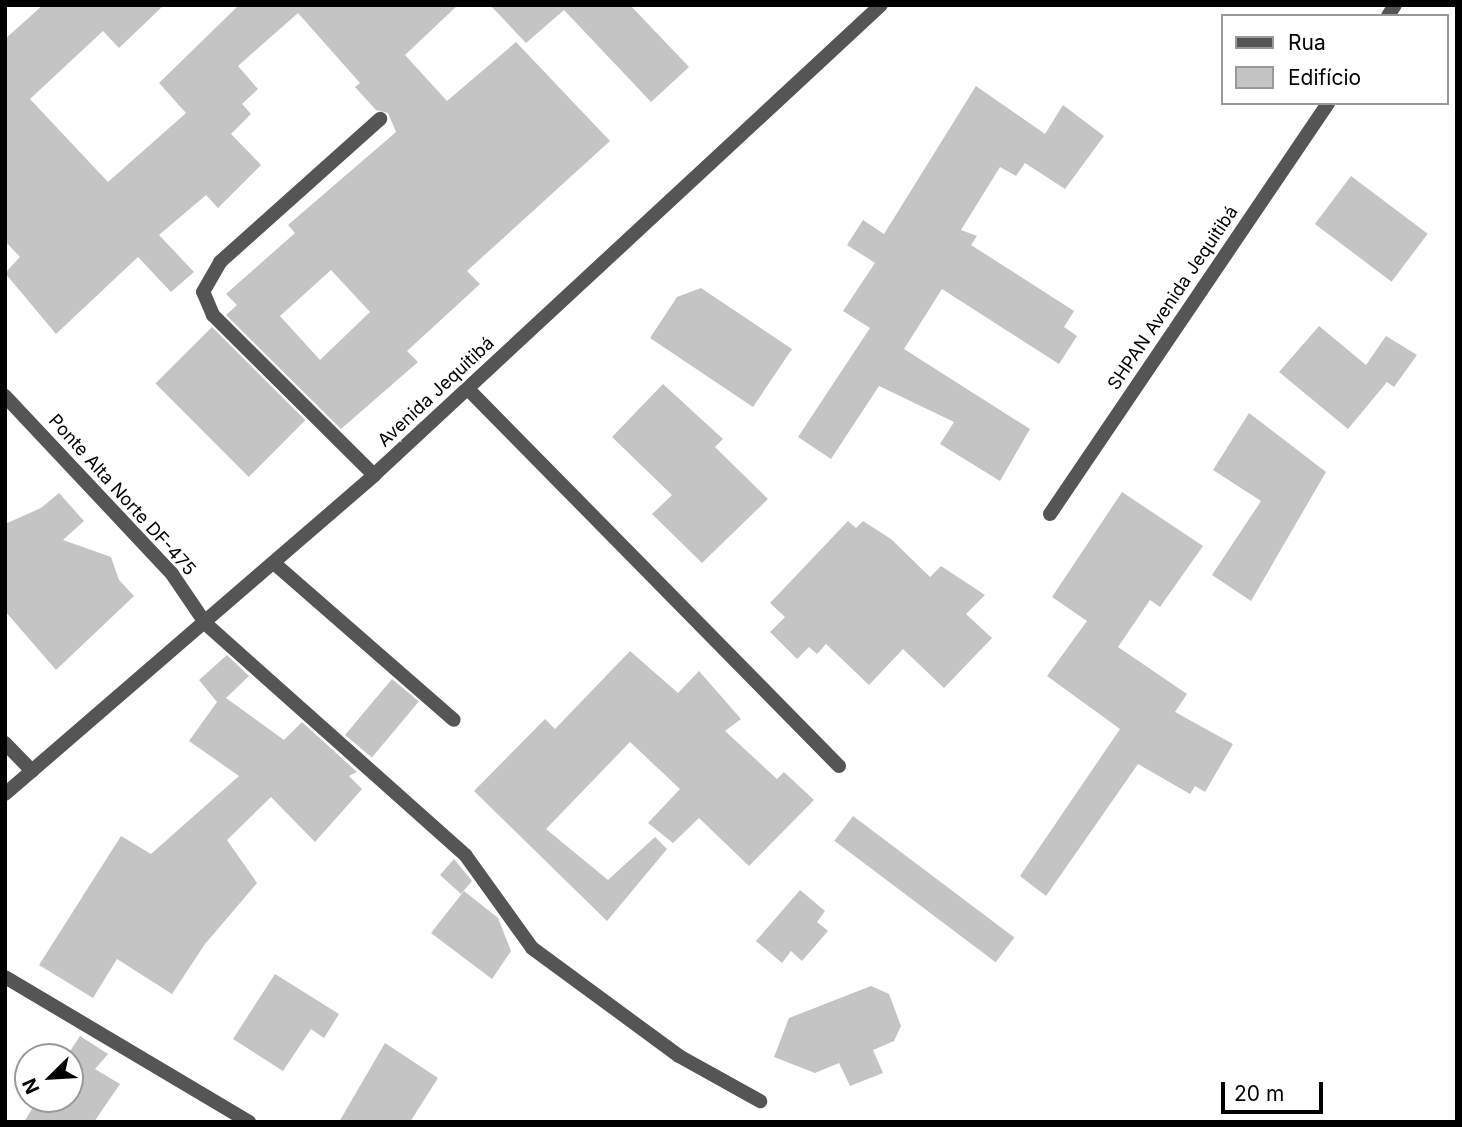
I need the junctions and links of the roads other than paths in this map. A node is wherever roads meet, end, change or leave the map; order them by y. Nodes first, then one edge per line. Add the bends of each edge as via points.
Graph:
1 (881, 5) edge
2 (1327, 105) edge
3 (380, 119) dead end
4 (468, 389) junction
5 (5, 397) edge
6 (374, 475) junction
7 (1050, 514) dead end
8 (275, 564) junction
9 (206, 624) junction
10 (454, 720) dead end
11 (5, 743) edge
12 (839, 766) dead end
13 (32, 771) junction
14 (5, 794) edge
15 (5, 977) edge
16 (760, 1101) dead end
17 (249, 1122) edge

1 - 4 street, Avenida Jequitibá
2 - 7 street, SHPAN Avenida Jequitibá
3 - 6 street via 220,262 203,292 213,315
4 - 6 street, Avenida Jequitibá
4 - 12 street
5 - 9 street, Ponte Alta Norte DF-475 via 172,574
6 - 8 street, Avenida Jequitibá
8 - 9 street, Avenida Jequitibá
8 - 10 street
9 - 13 street, Avenida Jequitibá
9 - 16 street, Ponte Alta Norte DF-475 via 466,856 532,948 679,1056
11 - 13 street
13 - 14 street, Avenida Jequitibá
15 - 17 street

